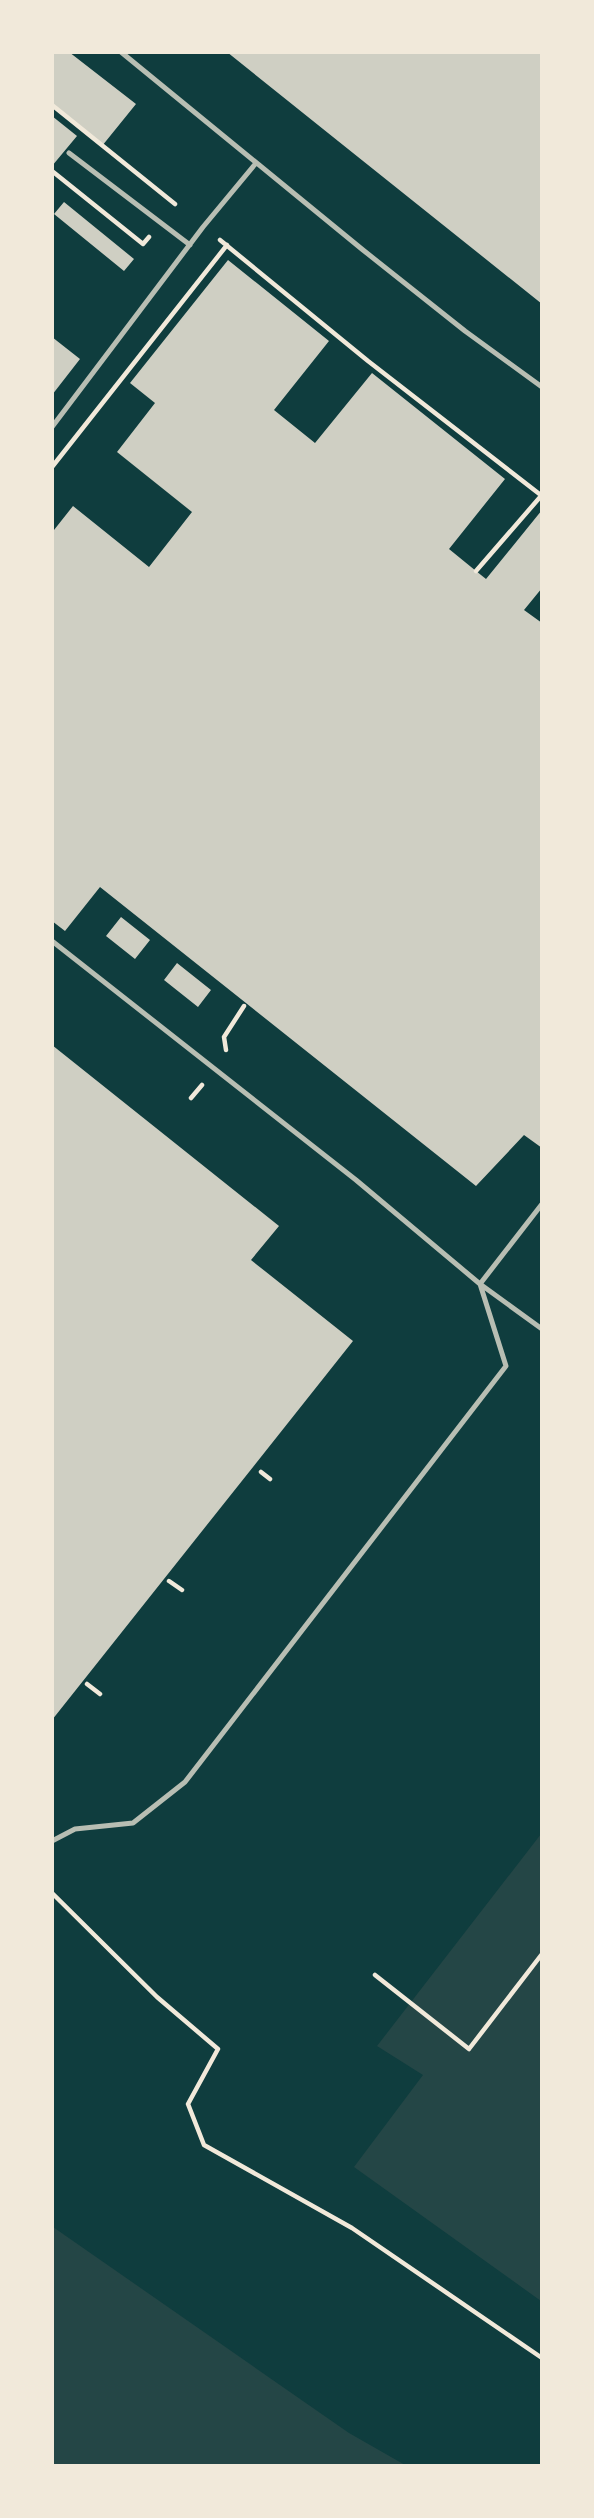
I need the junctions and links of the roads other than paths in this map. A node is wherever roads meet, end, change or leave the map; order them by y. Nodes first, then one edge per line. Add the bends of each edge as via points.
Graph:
1 (121, 52) edge
2 (69, 153) dead end
3 (256, 163) junction
4 (190, 245) junction
5 (541, 387) edge
6 (52, 427) edge
7 (52, 941) edge
8 (541, 1204) edge
9 (480, 1284) junction
10 (541, 1329) edge
11 (52, 1840) edge

1 - 3 lane
2 - 4 lane
3 - 4 lane
3 - 5 lane
4 - 6 lane
7 - 9 lane via 356,1180
8 - 9 lane
9 - 10 lane
9 - 11 lane via 506,1366 185,1782 133,1823 75,1829

